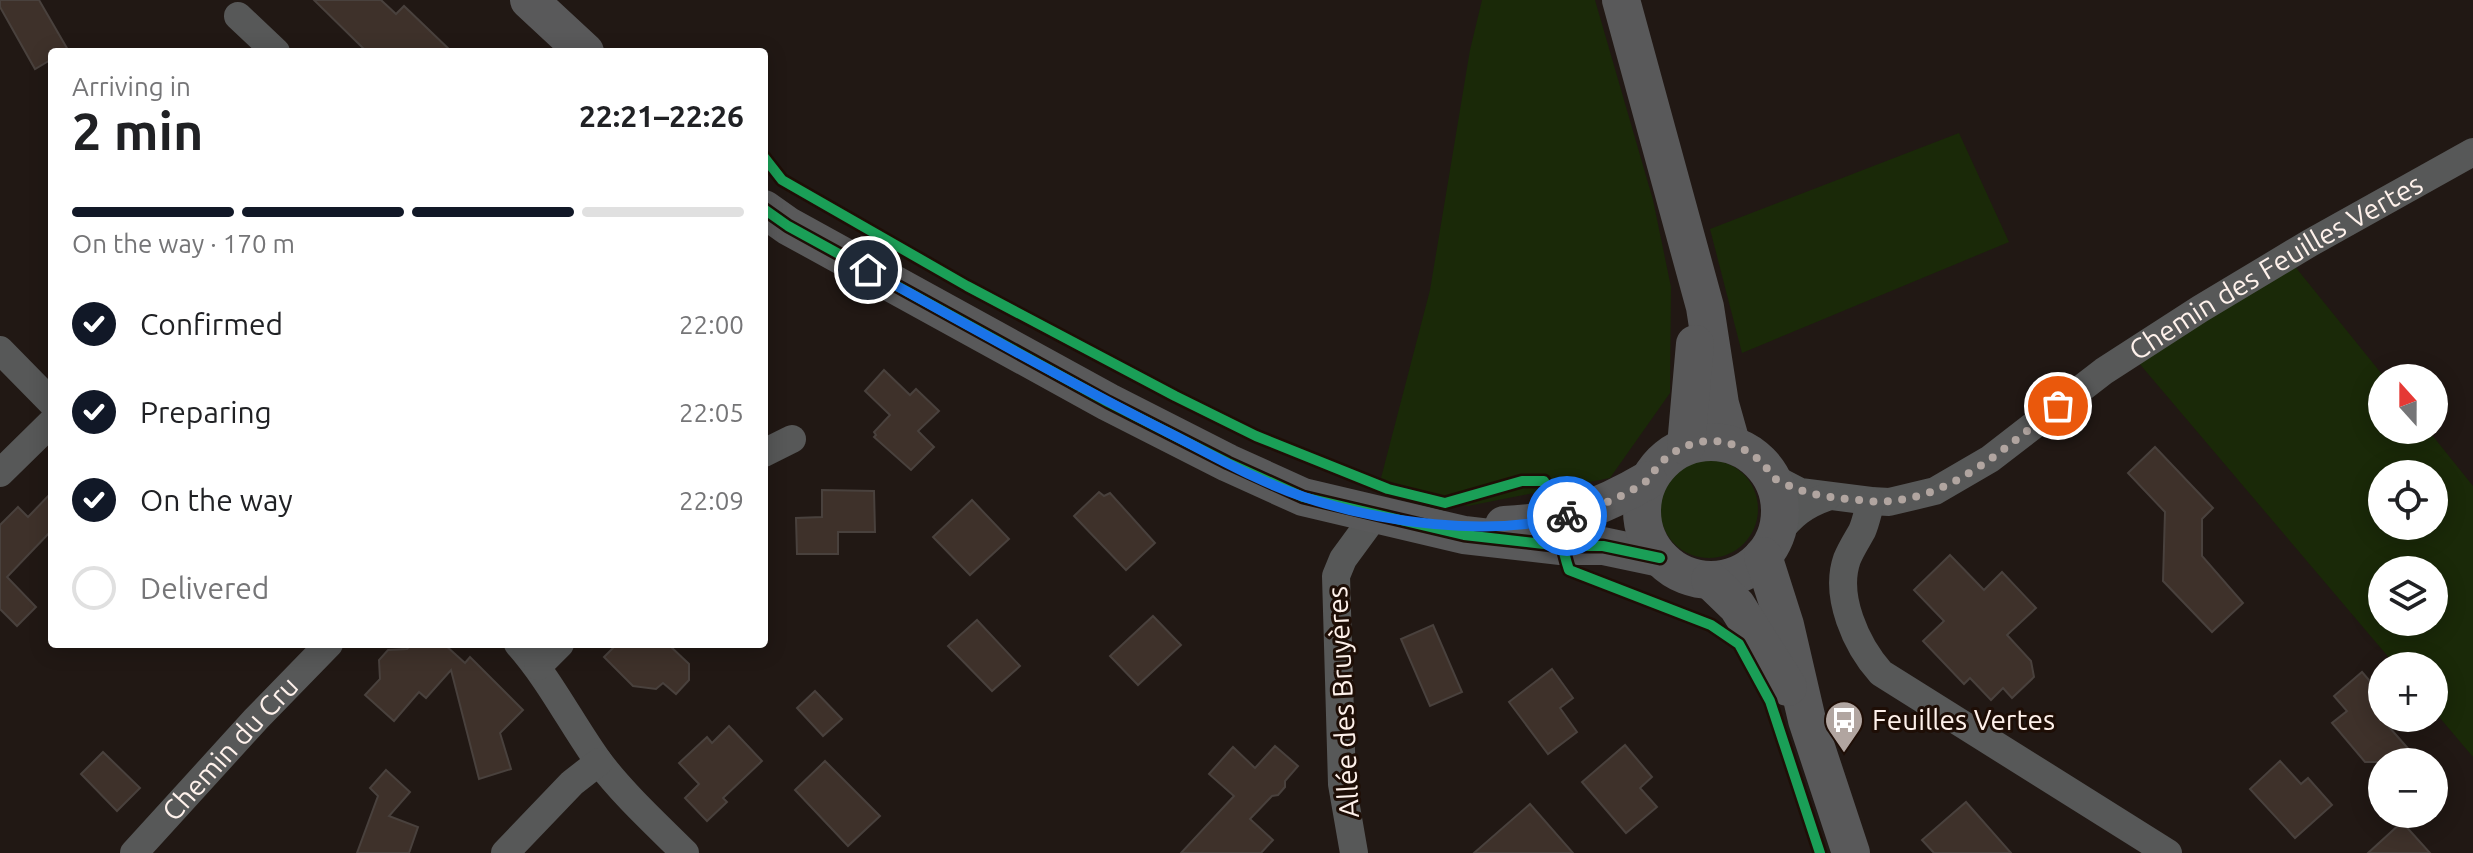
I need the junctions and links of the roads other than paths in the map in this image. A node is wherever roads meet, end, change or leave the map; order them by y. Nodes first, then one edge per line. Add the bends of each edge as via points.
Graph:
1 (529, 0) edge
2 (1621, 0) edge
3 (238, 16) dead end
4 (272, 48) edge
5 (581, 48) edge
6 (2473, 152) edge
7 (768, 212) edge
8 (1684, 234) junction
9 (0, 350) edge
10 (48, 399) edge
11 (48, 426) edge
12 (792, 439) dead end
13 (1731, 443) junction
14 (1686, 446) junction
15 (768, 451) edge
16 (0, 473) edge
17 (1773, 478) junction
18 (1648, 480) junction
19 (1827, 497) junction
20 (1871, 501) junction
21 (1376, 514) junction
22 (1418, 524) junction
23 (1770, 545) junction
24 (1660, 558) junction
25 (1710, 580) junction
26 (325, 648) edge
27 (522, 648) edge
28 (556, 648) edge
29 (538, 666) junction
30 (1807, 720) junction
31 (599, 762) junction
32 (134, 853) edge
33 (505, 853) edge
34 (685, 853) edge
35 (1354, 853) edge
36 (1851, 853) edge
37 (2168, 853) edge

1 - 5 main road
2 - 8 main road
3 - 4 street
6 - 20 street, Chemin des Feuilles Vertes via 2200,309 2104,371 1959,479 1911,498
7 - 21 main road via 1228,463 1303,497
8 - 13 main road via 1705,307
8 - 14 main road via 1696,351
9 - 10 street
11 - 16 street
12 - 15 street
13 - 14 main road
13 - 17 main road via 1748,451
14 - 18 main road via 1670,454
17 - 19 street, Chemin des Feuilles Vertes via 1800,492
17 - 23 main road via 1781,515
18 - 22 main road via 1607,504 1559,518 1515,524
18 - 24 main road via 1642,521
19 - 20 street, Chemin des Feuilles Vertes
19 - 23 street via 1791,516
20 - 37 street via 1844,574 1850,618 1867,657 1881,673
21 - 22 main road
21 - 35 street, Allée des Bruyères via 1336,576 1342,784
22 - 24 main road via 1464,535 1603,546
23 - 25 main road via 1748,570
23 - 30 main road
24 - 25 main road via 1675,570
25 - 30 main road via 1744,616
26 - 32 street, Chemin du Cru
27 - 29 street
28 - 29 street
29 - 31 street
30 - 36 main road
31 - 33 street
31 - 34 street

